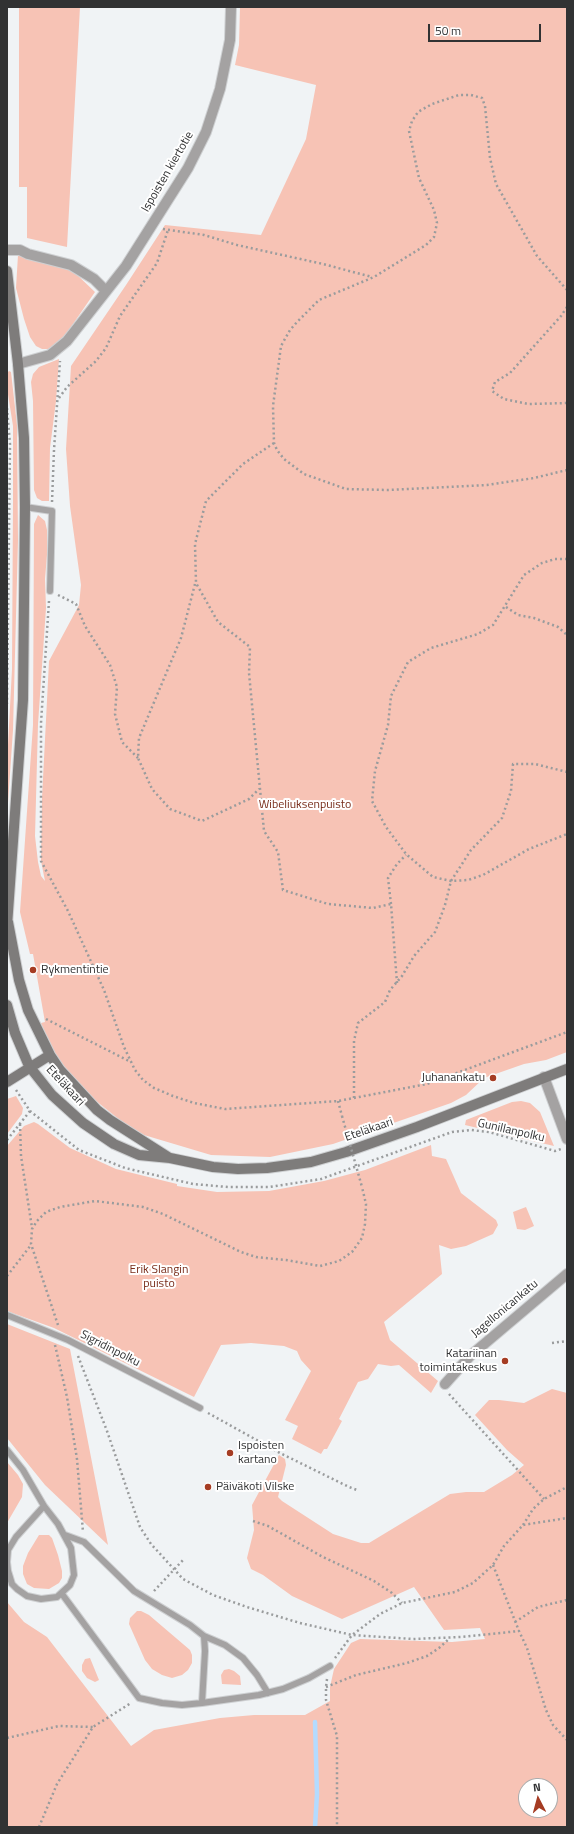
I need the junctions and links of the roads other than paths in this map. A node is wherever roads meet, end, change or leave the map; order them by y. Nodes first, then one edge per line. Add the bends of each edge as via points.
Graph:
1 (231, 7) edge
2 (7, 250) edge
3 (7, 271) edge
4 (106, 291) junction
5 (18, 364) junction
6 (25, 507) junction
7 (50, 591) road end
8 (8, 924) edge
9 (7, 1005) edge
10 (50, 1054) junction
11 (29, 1066) junction
12 (567, 1069) edge
13 (544, 1077) junction
14 (8, 1081) edge
15 (566, 1133) edge
16 (170, 1158) junction
17 (567, 1274) edge
18 (7, 1315) edge
19 (445, 1384) road end
20 (200, 1408) road end
21 (7, 1450) edge
22 (44, 1506) junction
23 (65, 1535) junction
24 (62, 1594) junction
25 (204, 1636) junction
26 (330, 1666) road end
27 (268, 1693) junction
28 (202, 1703) junction

1 - 4 street, Ispoisten kiertotie via 230,40 225,67 206,132 188,168 126,266
2 - 4 street via 20,250 71,265 94,279
3 - 5 main road, Eteläkaari
4 - 5 street, Ispoisten kiertotie via 61,348 45,357
5 - 6 main road, Eteläkaari via 24,438
6 - 7 lane via 52,511
6 - 8 main road, Eteläkaari via 23,700
8 - 10 main road, Eteläkaari via 28,1010
9 - 11 main road, Eteläkaari
10 - 11 main road
10 - 16 main road, Eteläkaari via 68,1080 97,1110
11 - 14 main road
11 - 16 main road, Eteläkaari via 63,1106 100,1136 138,1155
12 - 13 main road, Eteläkaari
13 - 15 street
13 - 16 main road, Eteläkaari via 417,1127 311,1162 238,1169 212,1167
17 - 19 street, Jagellonicankatu via 470,1356
18 - 20 lane, Sigridinpolku via 52,1333
21 - 22 lane via 23,1470
22 - 23 lane
22 - 24 lane via 21,1529 10,1545 8,1571 12,1584 27,1596 41,1599
23 - 24 lane via 71,1548 74,1575
23 - 25 lane via 84,1542 134,1591
24 - 28 lane via 139,1698 182,1705
25 - 27 lane via 225,1644 243,1658
25 - 28 lane
26 - 27 lane via 309,1678
27 - 28 lane

